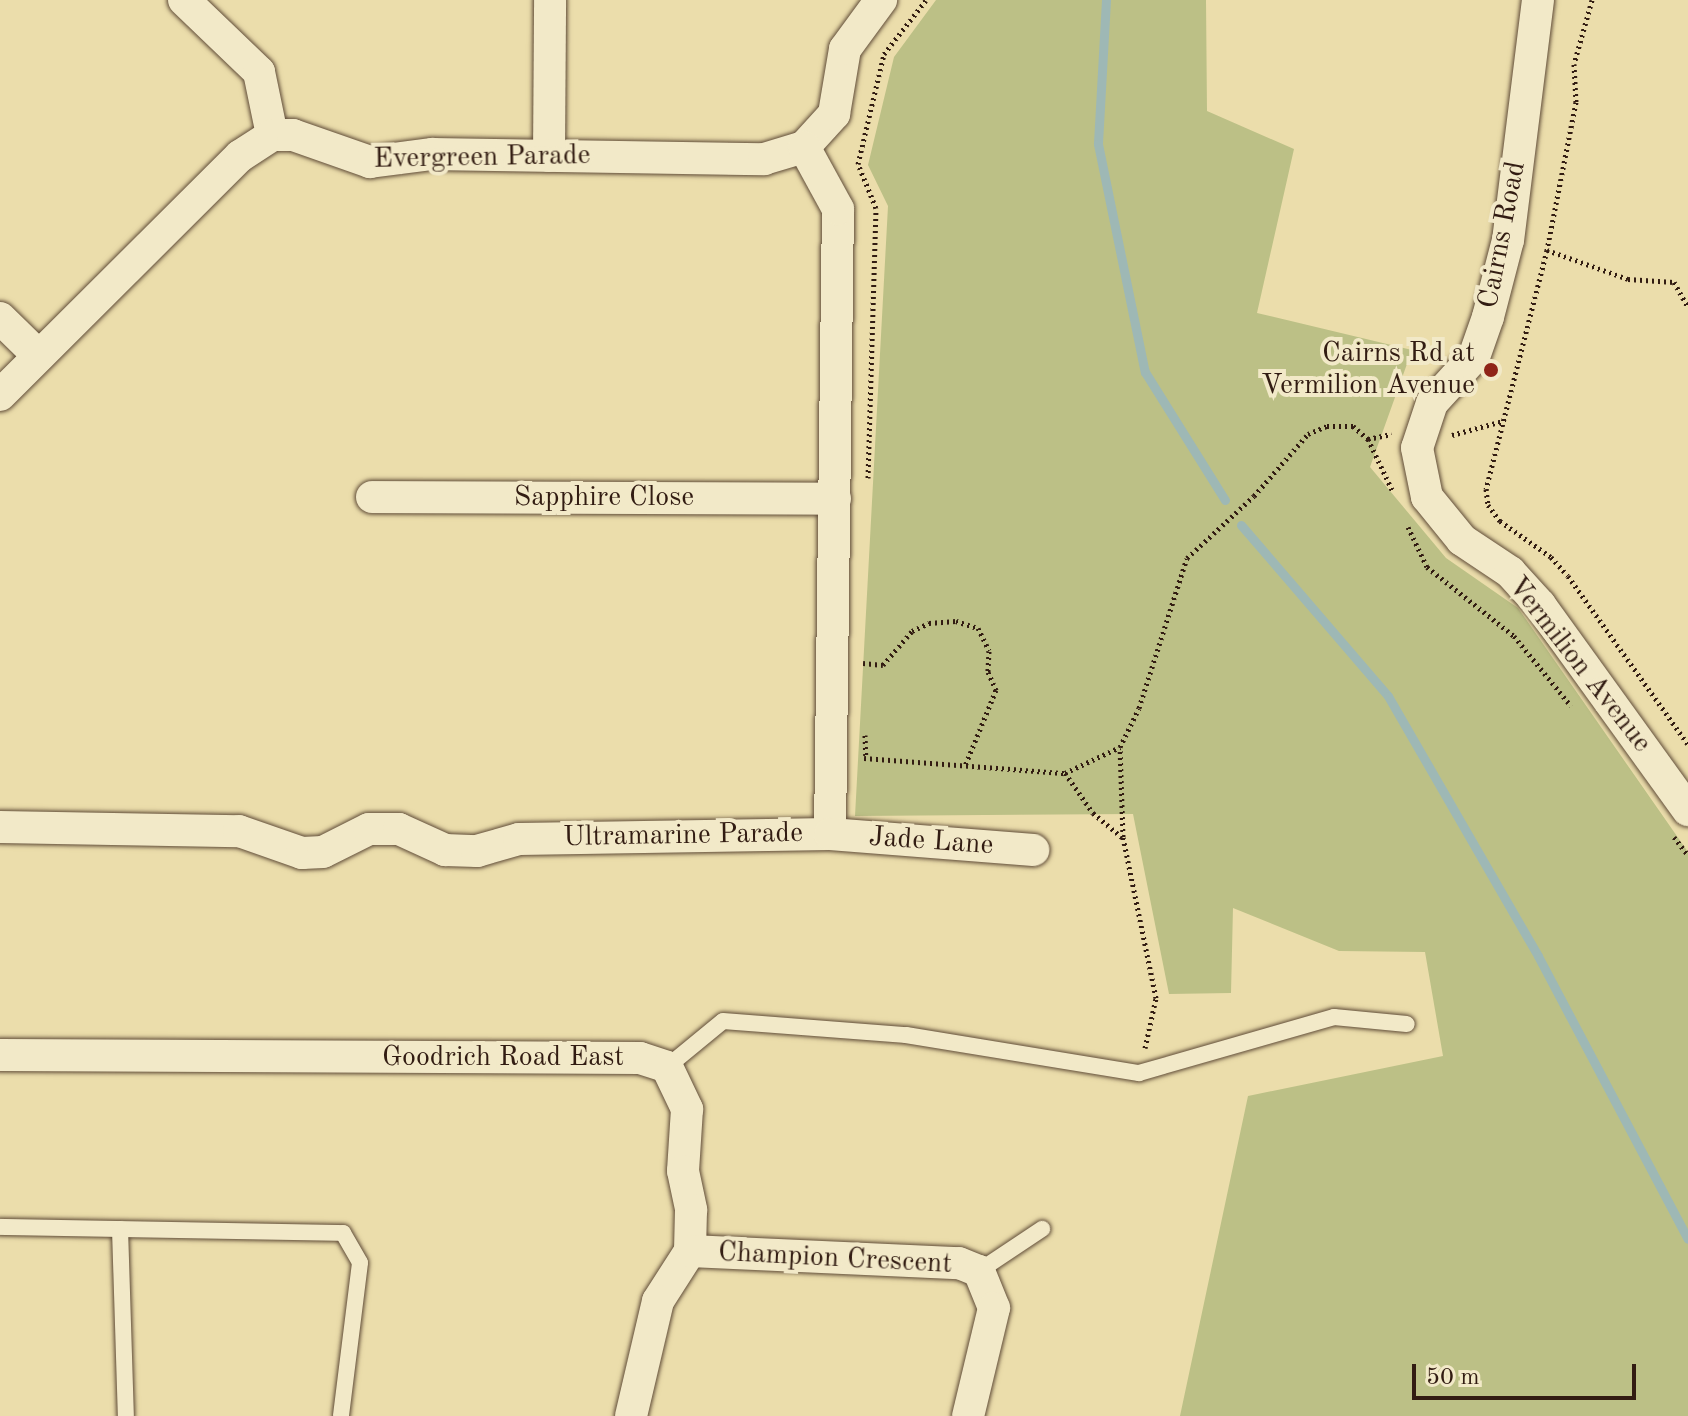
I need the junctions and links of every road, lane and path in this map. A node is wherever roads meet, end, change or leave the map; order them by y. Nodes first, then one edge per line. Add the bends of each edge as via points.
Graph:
1 (184, 0) edge
2 (550, 0) edge
3 (881, 0) edge
4 (926, 0) edge
5 (1538, 0) edge
6 (1592, 0) edge
7 (272, 135) junction
8 (804, 147) junction
9 (549, 156) junction
10 (1547, 250) junction
11 (1688, 307) edge
12 (0, 318) edge
13 (39, 356) junction
14 (0, 395) edge
15 (868, 491) dead end
16 (1394, 496) dead end
17 (372, 497) dead end
18 (1427, 497) joint
19 (835, 499) junction
20 (1407, 525) dead end
21 (864, 648) dead end
22 (1577, 713) dead end
23 (1688, 744) edge
24 (1120, 747) junction
25 (965, 766) junction
26 (1065, 773) junction
27 (829, 783) junction
28 (1679, 820) edge
29 (0, 827) edge
30 (830, 834) junction
31 (1123, 837) junction
32 (1033, 850) dead end
33 (1688, 855) edge
34 (1407, 1024) dead end
35 (0, 1055) edge
36 (667, 1067) junction
37 (1139, 1073) junction
38 (0, 1227) edge
39 (120, 1229) junction
40 (1042, 1229) dead end
41 (690, 1251) junction
42 (979, 1271) junction
43 (126, 1416) edge
44 (341, 1416) edge
45 (631, 1416) edge
46 (968, 1416) edge

1 - 7 street via 259,72
2 - 9 street
3 - 8 street via 845,49 834,114
4 - 15 path via 884,54 858,164 876,208
5 - 18 street, Cairns Road via 1508,240 1474,357 1432,403 1421,433 1417,448
6 - 10 path via 1574,64 1576,102
7 - 9 street, Evergreen Parade via 293,135 370,162 432,154
7 - 13 street via 240,156
8 - 9 street, Evergreen Parade via 764,159
8 - 19 street, Ultramarine Parade via 838,209
10 - 11 path via 1628,279 1674,282
10 - 23 path via 1489,477 1488,505 1500,521 1551,557 1568,576
12 - 13 street
13 - 14 street
16 - 24 path via 1368,439 1340,423 1308,434 1254,496 1208,533 1187,558 1139,708
17 - 19 street, Sapphire Close
18 - 28 street, Vermilion Avenue via 1462,540 1510,572 1540,605
19 - 27 street, Ultramarine Parade
20 - 22 path via 1427,567 1514,636
21 - 25 path via 863,663 883,665 912,631 929,623 956,621 978,628 989,651 988,672 996,690
24 - 26 path
24 - 31 path
25 - 26 path
25 - 27 path via 855,758 852,781
26 - 31 path via 1093,813
27 - 30 street, Ultramarine Parade
28 - 33 path
29 - 30 street, Ultramarine Parade via 239,831 302,853 323,852 369,829 399,829 445,850 477,851 519,839
30 - 32 street, Jade Lane
31 - 37 path via 1156,998
34 - 37 lane via 1334,1017
35 - 36 street, Goodrich Road East via 640,1058
36 - 37 lane via 723,1021 906,1035
36 - 41 street, Champion Crescent via 687,1109 683,1171 691,1210
38 - 39 lane
39 - 43 lane
39 - 44 lane via 343,1233 360,1263
40 - 42 lane, Champion Crescent
41 - 42 street, Champion Crescent via 959,1263
41 - 45 street, Champion Crescent via 658,1301
42 - 46 street, Champion Crescent via 994,1308

